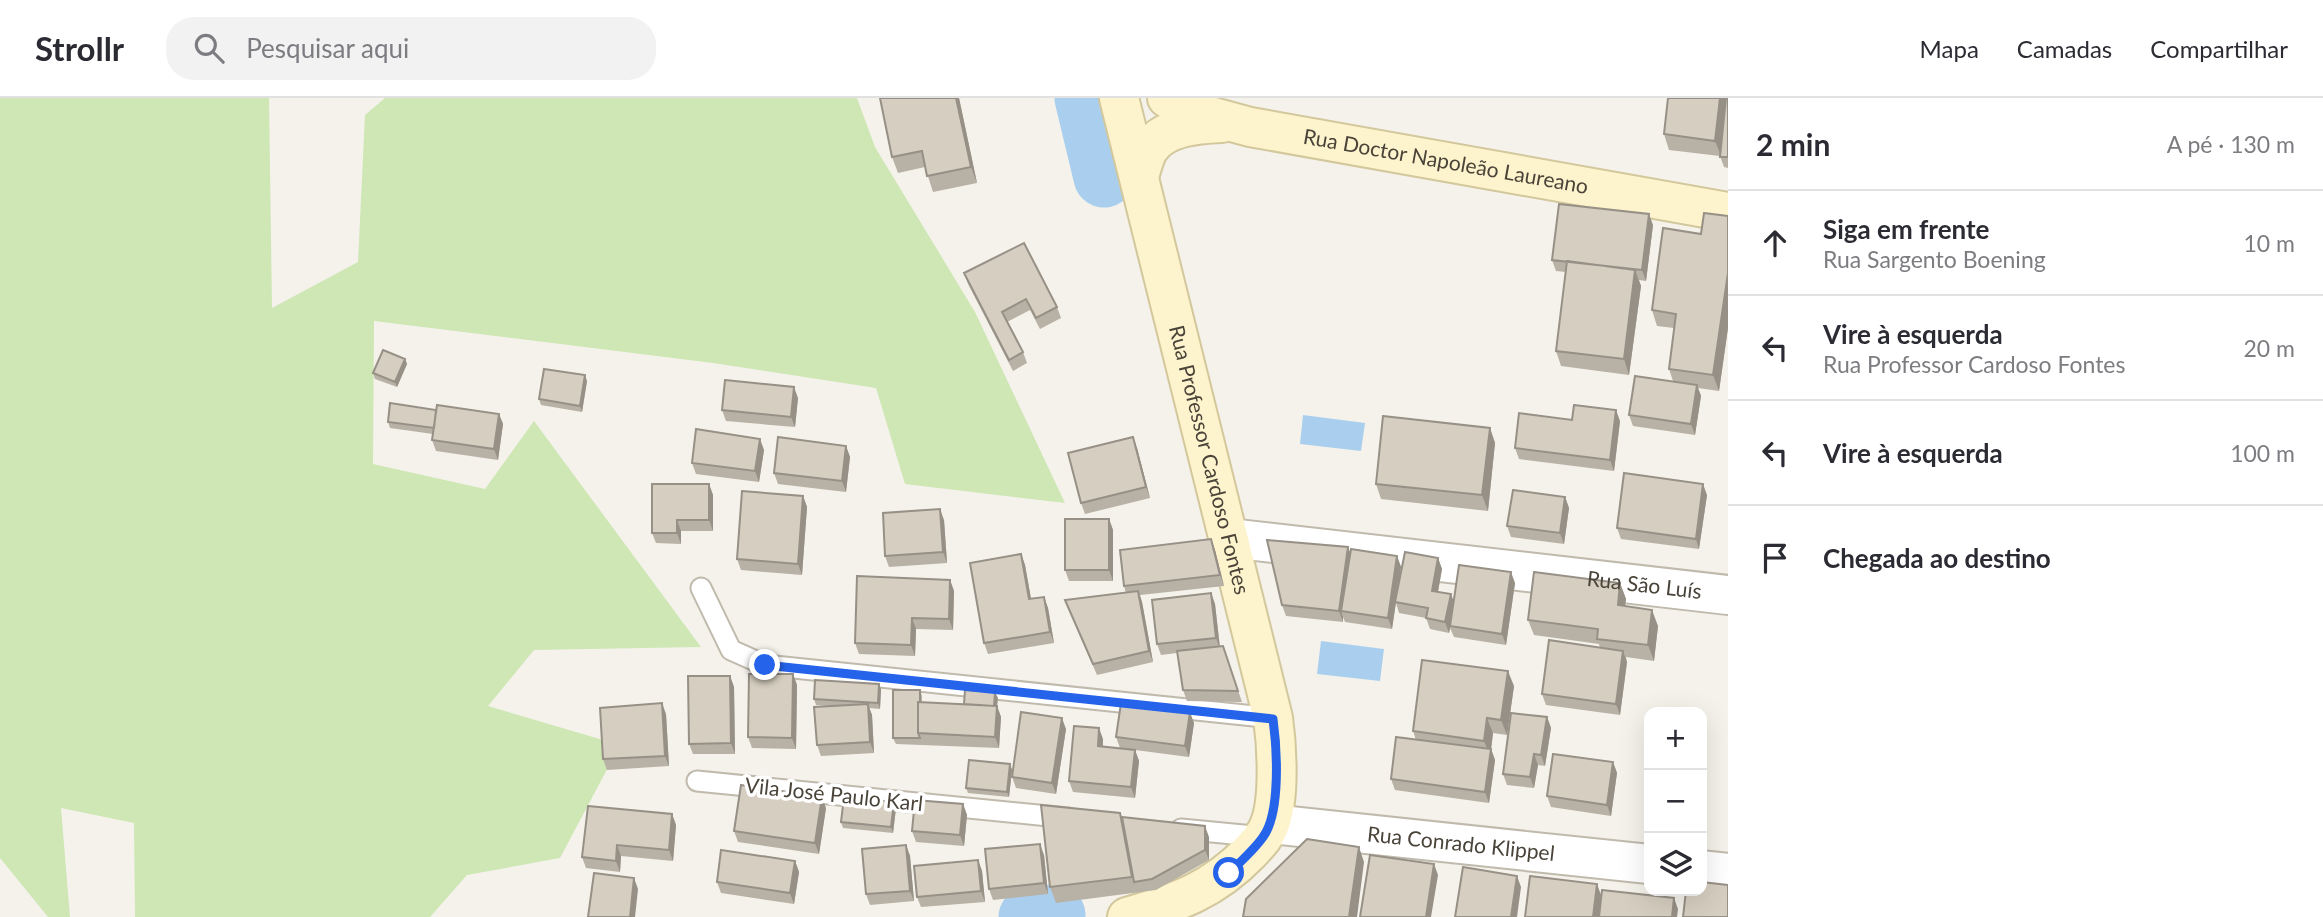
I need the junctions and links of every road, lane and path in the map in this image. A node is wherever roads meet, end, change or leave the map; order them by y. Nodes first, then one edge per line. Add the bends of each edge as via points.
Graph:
1 (1119, 98) edge
2 (1167, 98) edge
3 (1233, 123) junction
4 (1139, 176) junction
5 (1728, 212) edge
6 (1229, 538) junction
7 (702, 588) dead end
8 (1728, 595) edge
9 (1273, 719) junction
10 (696, 781) dead end
11 (1084, 820) edge
12 (1167, 828) edge
13 (1267, 830) junction
14 (1644, 864) edge
15 (1707, 871) edge
16 (1728, 873) edge
17 (1127, 917) edge

1 - 4 street, Rua Professor Cardoso Fontes
2 - 3 street, Rua Doctor Napoleão Laureano
3 - 4 street via 1193,124 1170,132 1150,148
3 - 5 street, Rua Doctor Napoleão Laureano
4 - 6 street, Rua Professor Cardoso Fontes
6 - 8 street, Rua São Luís
6 - 9 street, Rua Professor Cardoso Fontes
7 - 9 lane via 731,650 765,665
9 - 13 street, Rua Professor Cardoso Fontes via 1277,774
10 - 11 lane, Vila José Paulo Karl
12 - 13 lane
13 - 14 street, Rua Conrado Klippel
13 - 17 street via 1229,873 1205,889
15 - 16 street

